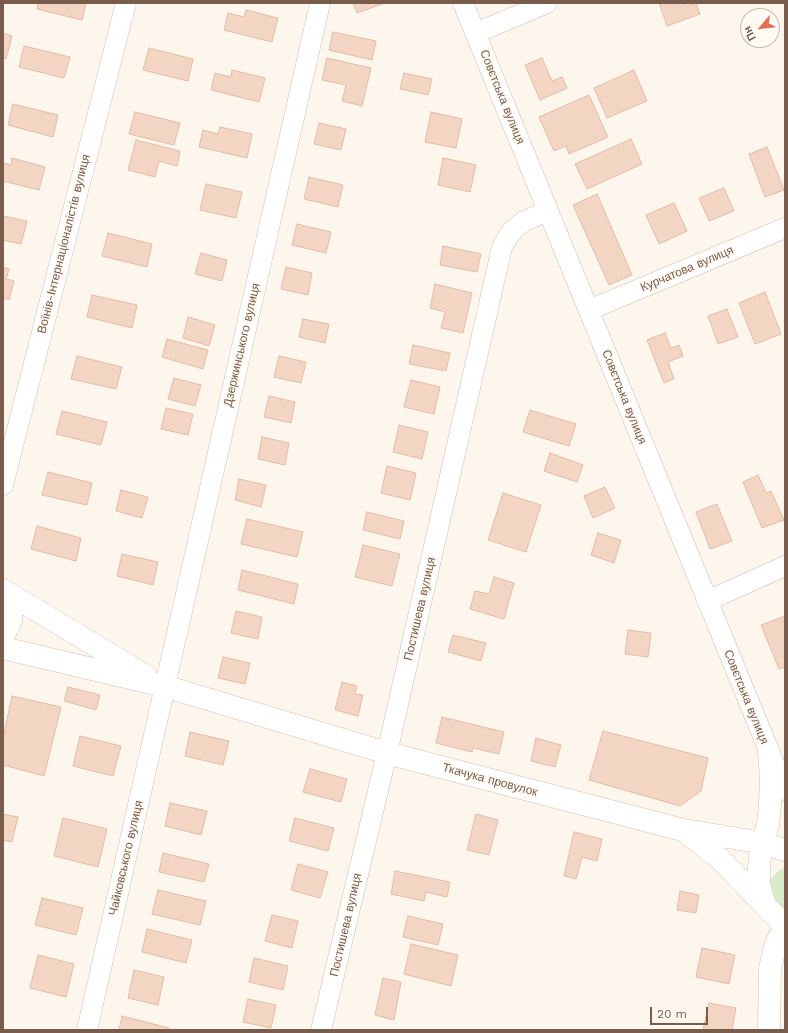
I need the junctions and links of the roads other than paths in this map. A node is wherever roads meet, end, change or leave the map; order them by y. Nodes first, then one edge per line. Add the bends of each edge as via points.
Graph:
1 (126, 3) edge
2 (320, 3) edge
3 (464, 3) edge
4 (547, 3) edge
5 (476, 33) junction
6 (548, 211) junction
7 (785, 228) edge
8 (589, 310) junction
9 (3, 485) edge
10 (785, 566) edge
11 (3, 591) edge
12 (707, 601) junction
13 (3, 635) edge
14 (3, 648) edge
15 (164, 686) junction
16 (768, 752) junction
17 (387, 753) junction
18 (785, 790) edge
19 (683, 830) junction
20 (763, 843) junction
21 (785, 850) edge
22 (765, 905) junction
23 (785, 926) edge
24 (785, 932) edge
25 (87, 1030) edge
26 (322, 1030) edge
27 (769, 1030) edge

1 - 9 street, Воїнів-Інтернаціоналістів вулиця
2 - 15 street, Дзержинського вулиця
3 - 5 street, Совєтська вулиця
4 - 5 street
5 - 6 street, Совєтська вулиця
6 - 8 street, Совєтська вулиця
6 - 17 street, Постишева вулиця via 524,221 511,232 502,247
7 - 8 street, Курчатова вулиця
8 - 12 street, Совєтська вулиця
10 - 12 street
11 - 13 street via 11,610 11,621
11 - 15 street
12 - 16 street, Совєтська вулиця
14 - 15 street
15 - 17 street, Ткачука провулок
15 - 25 street, Чайковського вулиця
16 - 18 street, Совєтська вулиця
16 - 20 street via 771,778 770,805
17 - 19 street, Ткачука провулок
17 - 26 street, Постишева вулиця
19 - 20 street
19 - 22 street, Ткачука провулок via 720,859
20 - 21 street
20 - 22 street via 759,886
22 - 23 street, Ткачука провулок
24 - 27 street via 779,937 770,969

